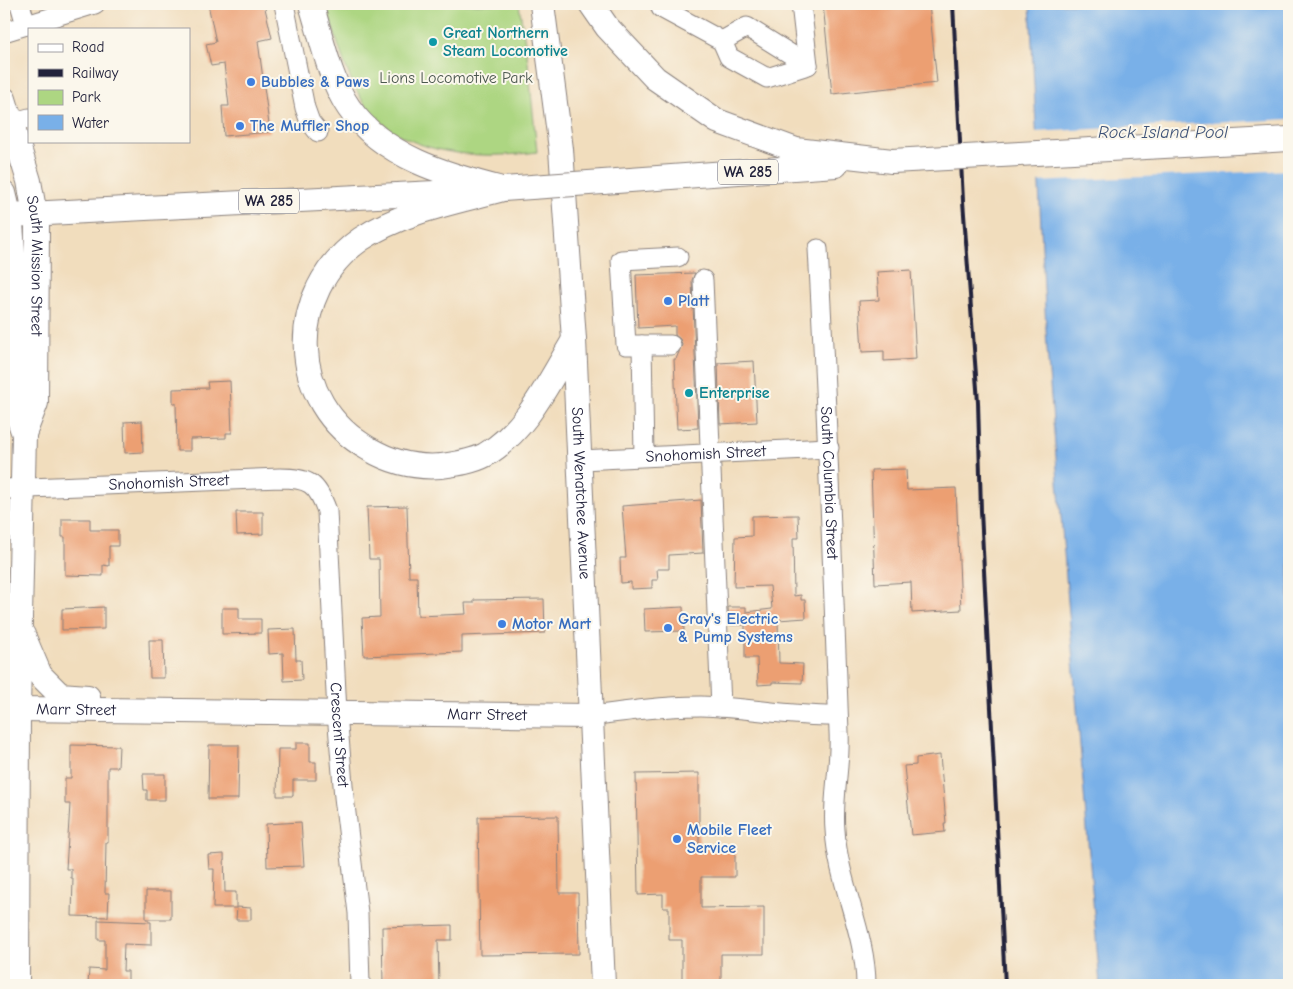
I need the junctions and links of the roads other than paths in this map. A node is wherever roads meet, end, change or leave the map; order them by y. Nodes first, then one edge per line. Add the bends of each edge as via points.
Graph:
1 (20, 4) edge
2 (95, 4) edge
3 (284, 4) edge
4 (311, 4) edge
5 (542, 4) edge
6 (591, 4) edge
7 (660, 4) edge
8 (801, 4) edge
9 (53, 23) edge
10 (26, 25) junction
11 (4, 32) edge
12 (722, 41) junction
13 (808, 64) junction
14 (4, 99) edge
15 (20, 120) edge
16 (318, 132) dead end
17 (1289, 138) edge
18 (892, 161) junction
19 (503, 189) junction
20 (7, 204) edge
21 (36, 214) junction
22 (818, 249) dead end
23 (678, 257) dead end
24 (702, 280) dead end
25 (574, 340) junction
26 (642, 345) junction
27 (672, 345) dead end
28 (24, 434) junction
29 (829, 448) junction
30 (710, 454) junction
31 (644, 456) junction
32 (581, 460) junction
33 (314, 485) joint
34 (13, 489) edge
35 (20, 627) junction
36 (721, 708) junction
37 (133, 709) junction
38 (337, 714) junction
39 (591, 716) junction
40 (838, 716) junction
41 (13, 724) edge
42 (17, 985) edge
43 (360, 985) edge
44 (603, 985) edge
45 (866, 985) edge

1 - 10 street
2 - 9 street
3 - 16 street via 305,108
4 - 19 main road via 339,91 348,108 364,126 403,155 460,178
5 - 25 main road, South Wenatchee Avenue via 561,149
6 - 18 main road via 607,27 655,78 717,121 796,150
7 - 12 street via 661,8
8 - 13 street
9 - 10 street
10 - 11 street
12 - 13 street via 747,27
12 - 13 street via 729,58 766,78
14 - 15 main road, South Mission Street
15 - 21 main road, South Mission Street
17 - 18 main road, WA 285, bridge
18 - 19 main road, WA 285, bridge
19 - 21 main road, WA 285
19 - 25 main road via 382,226 347,252 327,273 306,320 311,384 327,414 351,439 378,455 403,464 426,467 455,464 484,456 507,439 523,421
20 - 21 main road, WA 285
20 - 28 main road, South Mission Street via 14,269 13,402
21 - 28 main road, South Mission Street via 36,403
22 - 29 street, South Columbia Street
23 - 26 street via 621,260 626,345
24 - 30 street
25 - 32 main road, South Wenatchee Avenue
26 - 27 street
26 - 31 street
28 - 34 main road, South Mission Street
29 - 30 street, Snohomish Street
29 - 40 street, South Columbia Street
30 - 31 street, Snohomish Street
30 - 36 street
31 - 32 street, Snohomish Street
32 - 39 main road, South Wenatchee Avenue
33 - 34 street, Snohomish Street via 304,479 280,478
33 - 38 street, Crescent Street via 327,511
34 - 35 main road, South Mission Street
35 - 37 main road, Marr Street via 40,675 60,695 121,699
35 - 41 main road, South Mission Street
36 - 39 street, Marr Street via 680,707
36 - 40 street, Marr Street
37 - 38 main road, Marr Street
37 - 41 main road, Marr Street
38 - 39 main road, Marr Street
38 - 43 street, Crescent Street via 358,913
39 - 44 main road, South Wenatchee Avenue
40 - 45 street, South Columbia Street via 834,805 836,848 864,952
41 - 42 main road, South Mission Street

